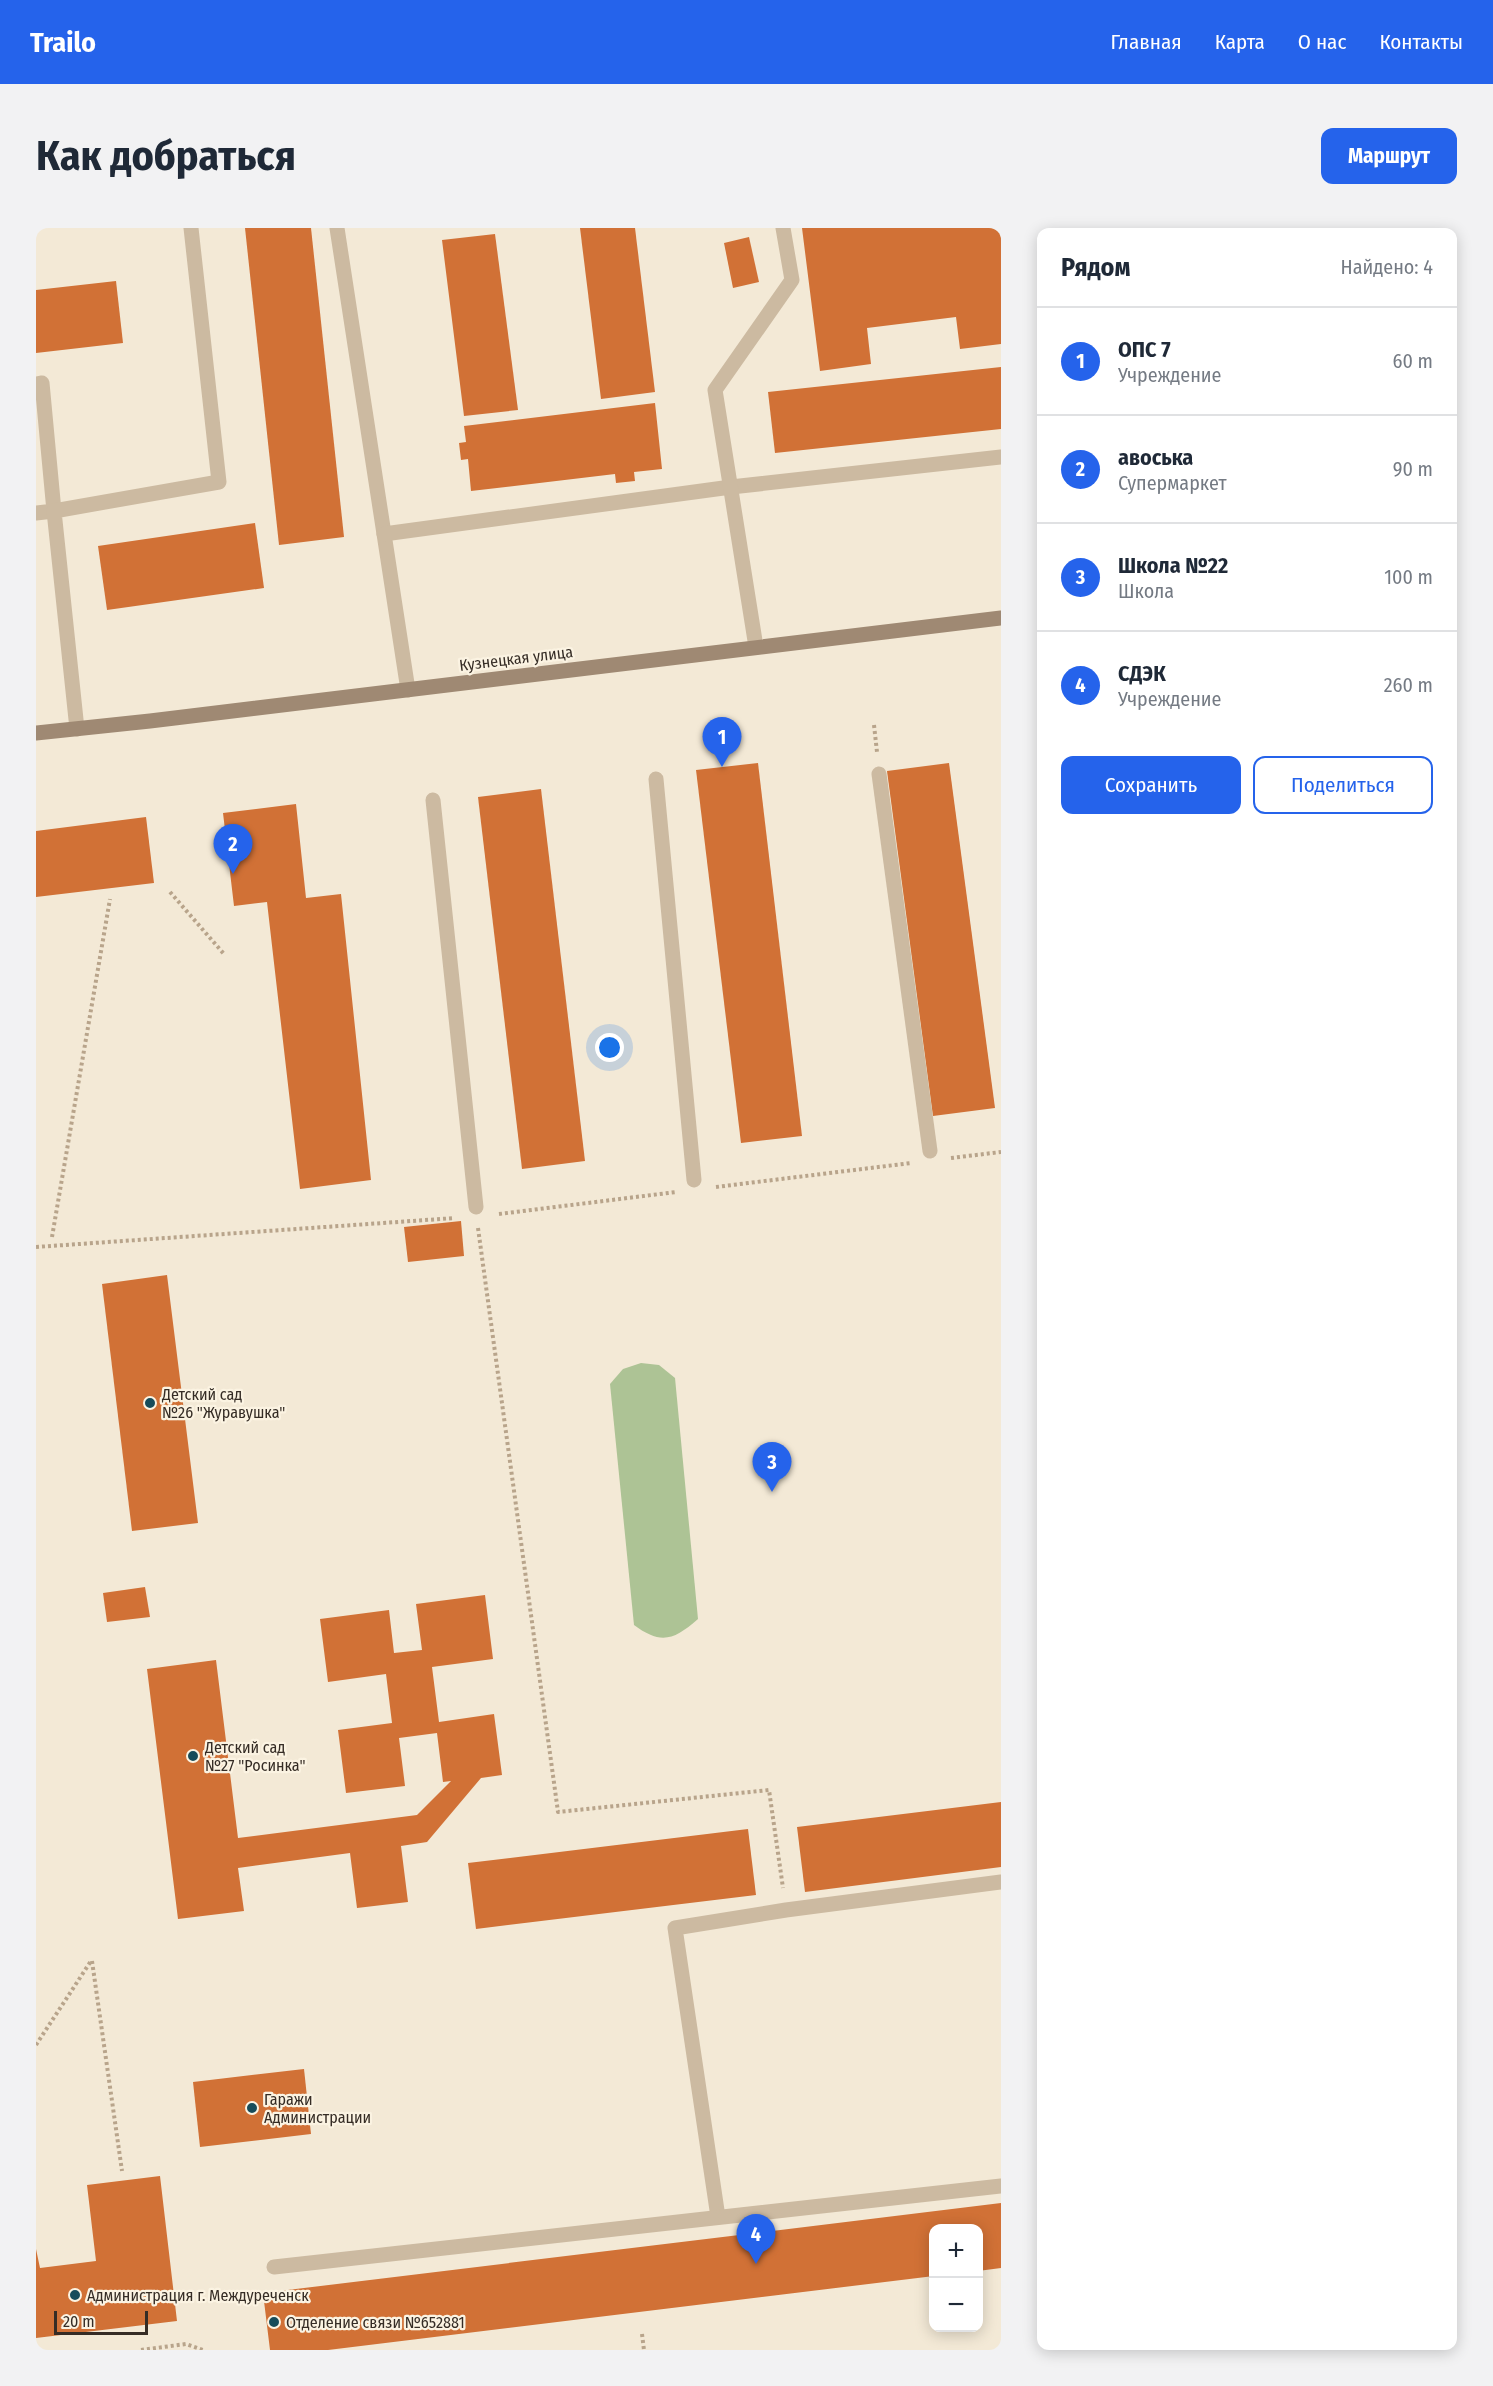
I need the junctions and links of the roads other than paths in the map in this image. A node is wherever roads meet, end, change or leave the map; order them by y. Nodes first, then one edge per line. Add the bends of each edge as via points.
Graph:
1 (192, 228) edge
2 (337, 228) edge
3 (783, 228) edge
4 (36, 384) edge
5 (1001, 457) edge
6 (730, 487) junction
7 (54, 511) junction
8 (36, 513) edge
9 (384, 534) junction
10 (1001, 618) edge
11 (756, 648) junction
12 (408, 690) junction
13 (77, 729) junction
14 (36, 733) edge
15 (879, 774) dead end
16 (656, 779) dead end
17 (433, 800) dead end
18 (931, 1157) road end
19 (690, 1186) road end
20 (476, 1212) road end
21 (1001, 1882) edge
22 (1001, 2186) edge
23 (718, 2217) junction
24 (274, 2267) dead end

1 - 7 lane via 219,482
2 - 9 lane
3 - 6 lane via 792,280 715,390
4 - 7 lane via 42,383
5 - 6 lane
6 - 9 lane
6 - 11 lane
7 - 8 lane
7 - 13 lane
9 - 12 lane
10 - 11 main road, Кузнецкая улица
11 - 12 main road, Кузнецкая улица
12 - 13 main road, Кузнецкая улица
13 - 14 main road, Кузнецкая улица
15 - 18 lane
16 - 19 lane
17 - 20 lane
21 - 23 lane via 675,1928
22 - 23 lane
23 - 24 lane

